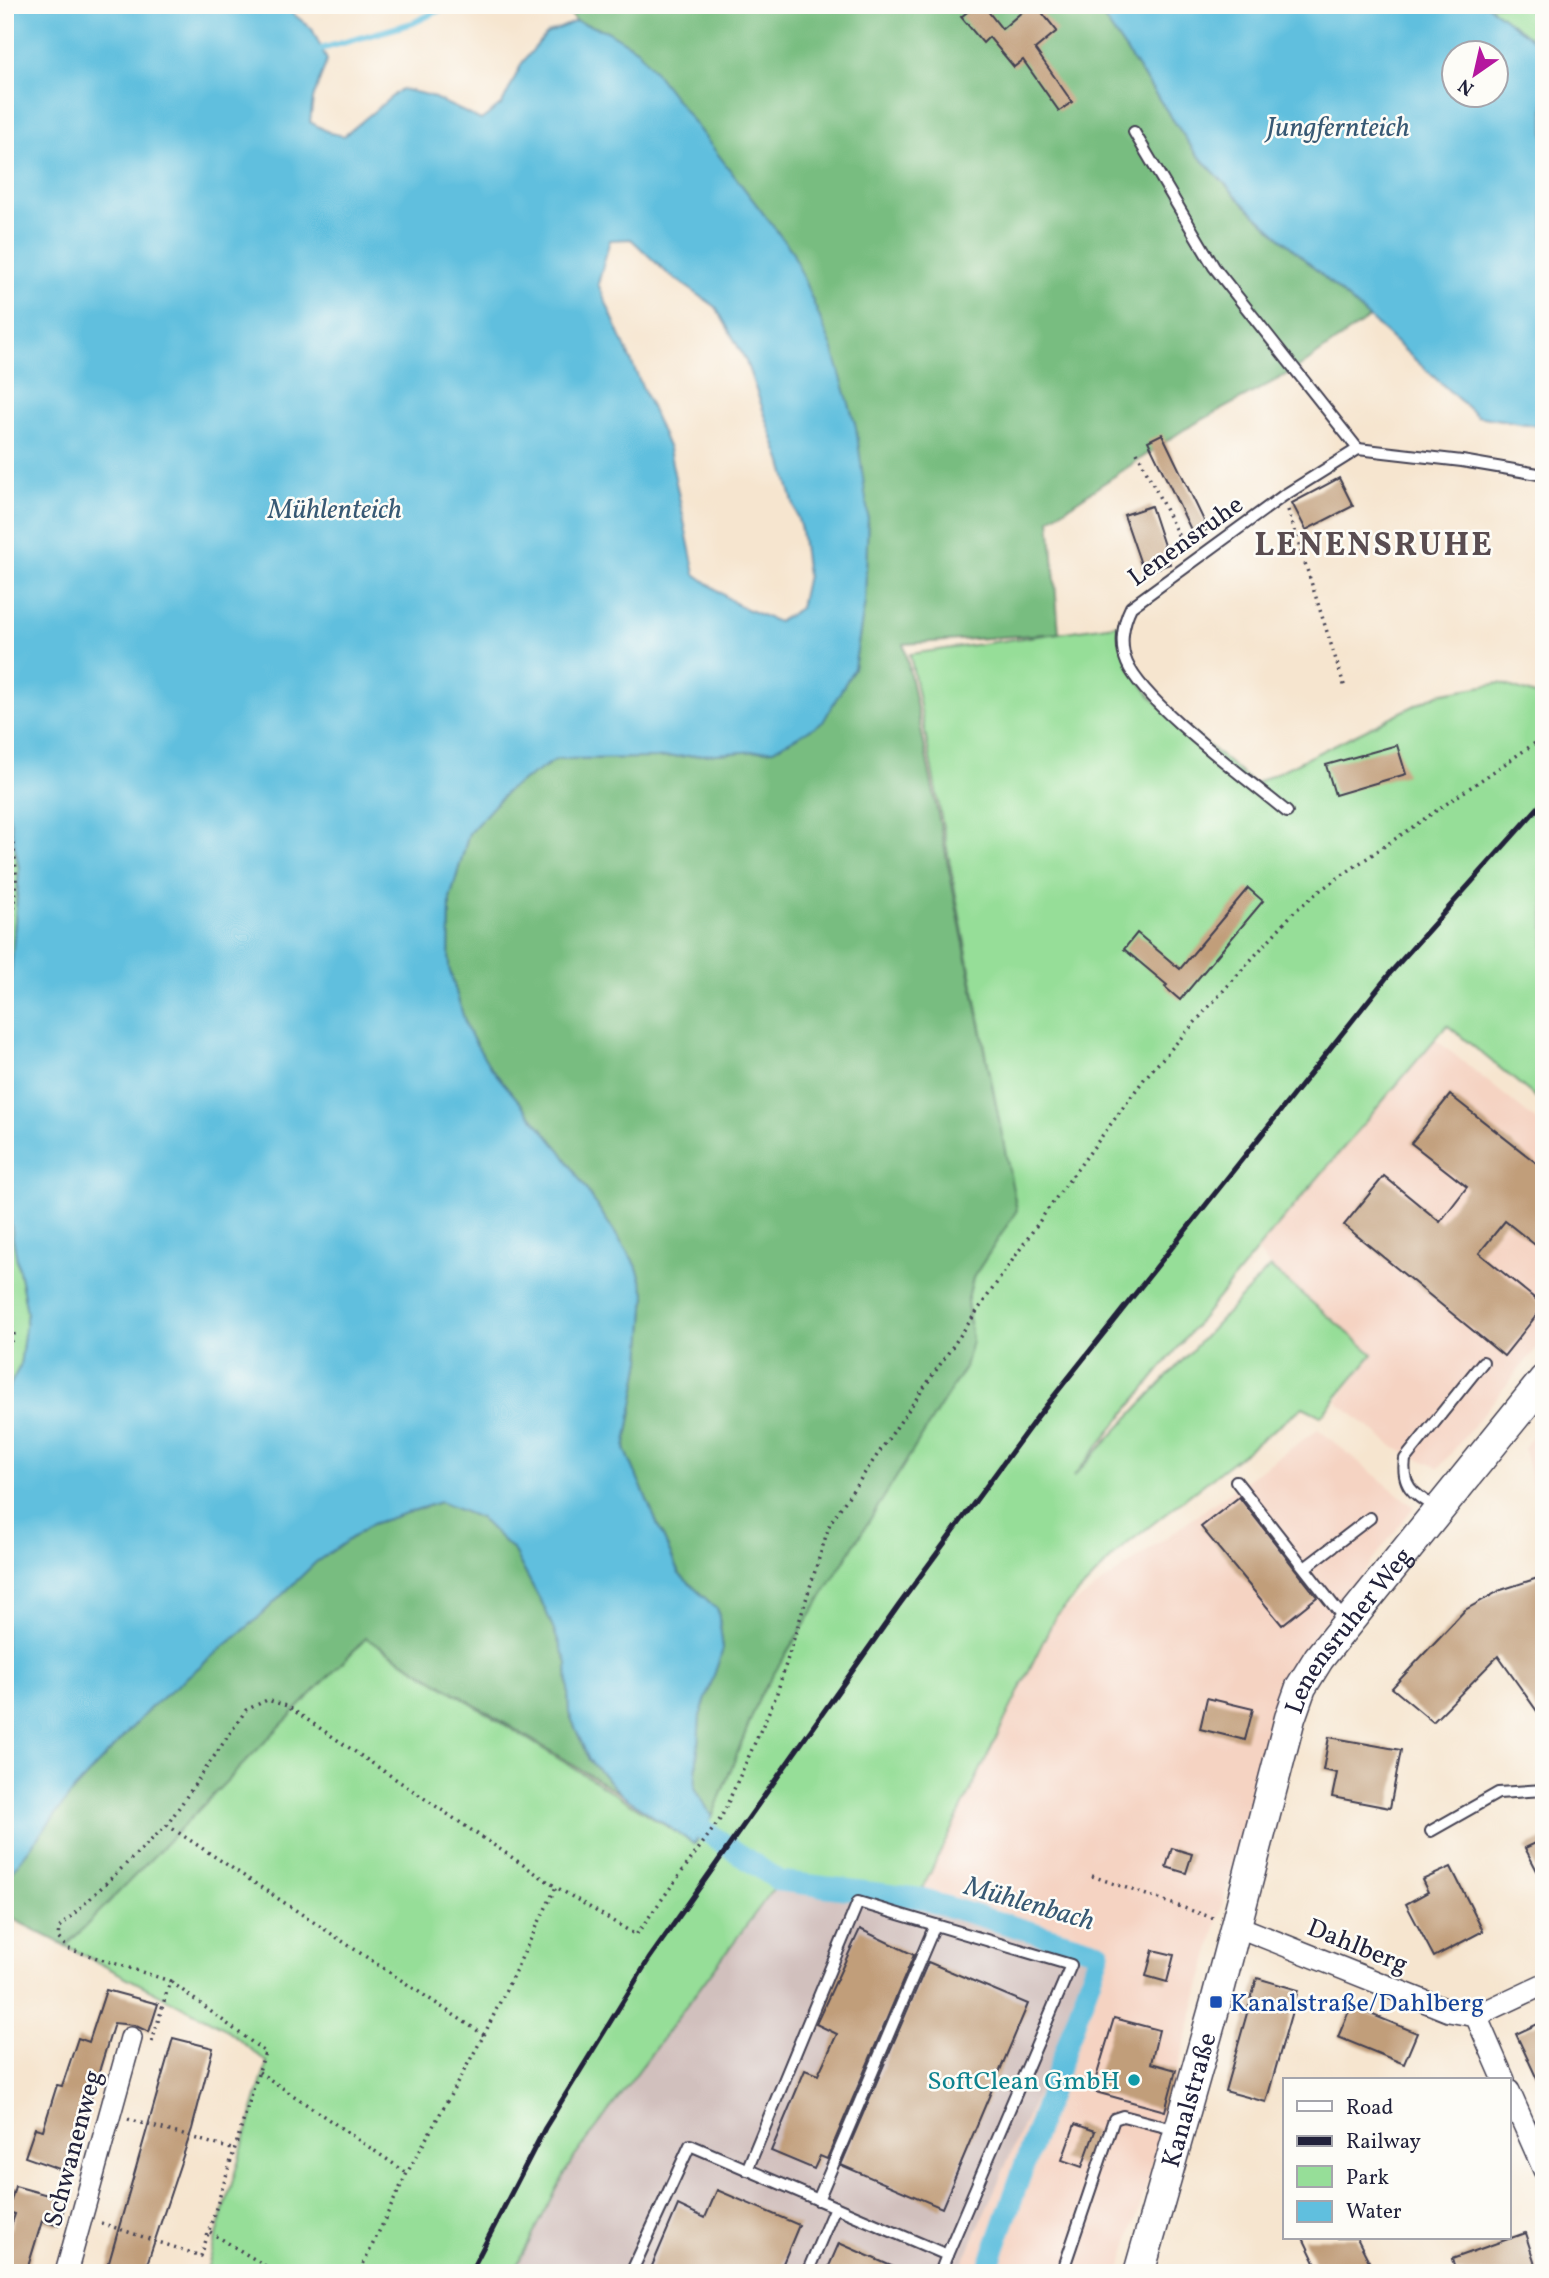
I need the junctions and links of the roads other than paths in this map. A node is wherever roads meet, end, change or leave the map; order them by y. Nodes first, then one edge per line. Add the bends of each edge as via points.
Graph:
1 (1535, 5) edge
2 (1544, 12) edge
3 (1134, 132) dead end
4 (1358, 449) junction
5 (1544, 475) edge
6 (1287, 812) dead end
7 (1483, 1362) dead end
8 (1544, 1380) edge
9 (1236, 1481) dead end
10 (1438, 1510) junction
11 (1370, 1518) dead end
12 (1306, 1567) junction
13 (1347, 1622) junction
14 (1544, 1790) edge
15 (1431, 1831) dead end
16 (936, 1924) junction
17 (1234, 1925) junction
18 (1544, 1984) edge
19 (1476, 2016) junction
20 (131, 2038) road end
21 (1503, 2078) edge
22 (1510, 2093) edge
23 (1180, 2131) junction
24 (747, 2169) junction
25 (1544, 2170) edge
26 (818, 2200) junction
27 (835, 2207) junction
28 (947, 2255) junction
29 (66, 2273) edge
30 (631, 2273) edge
31 (807, 2273) edge
32 (940, 2273) edge
33 (1062, 2273) edge
34 (1139, 2273) edge

1 - 2 lane
3 - 4 lane via 1214,267
4 - 5 lane
4 - 6 lane, Lenensruhe via 1283,496 1131,607 1122,624 1127,663 1152,698
7 - 10 lane via 1405,1459 1403,1475 1413,1493
8 - 10 street, Lenensruher Weg
9 - 12 lane
10 - 13 street, Lenensruher Weg
11 - 12 lane
12 - 13 lane
13 - 17 street, Lenensruher Weg via 1307,1678 1290,1718
14 - 15 lane via 1498,1793
16 - 24 lane via 858,1902
16 - 26 lane
16 - 28 lane via 1071,1965
17 - 19 street, Dahlberg via 1449,2011
17 - 23 street, Kanalstraße
18 - 19 street
19 - 21 street
20 - 29 street, Schwanenweg
22 - 25 street
23 - 33 lane via 1123,2116 1114,2119
23 - 34 street, Kanalstraße
24 - 26 lane
24 - 30 lane via 691,2145
26 - 27 lane
27 - 28 lane
27 - 31 lane
28 - 32 lane

